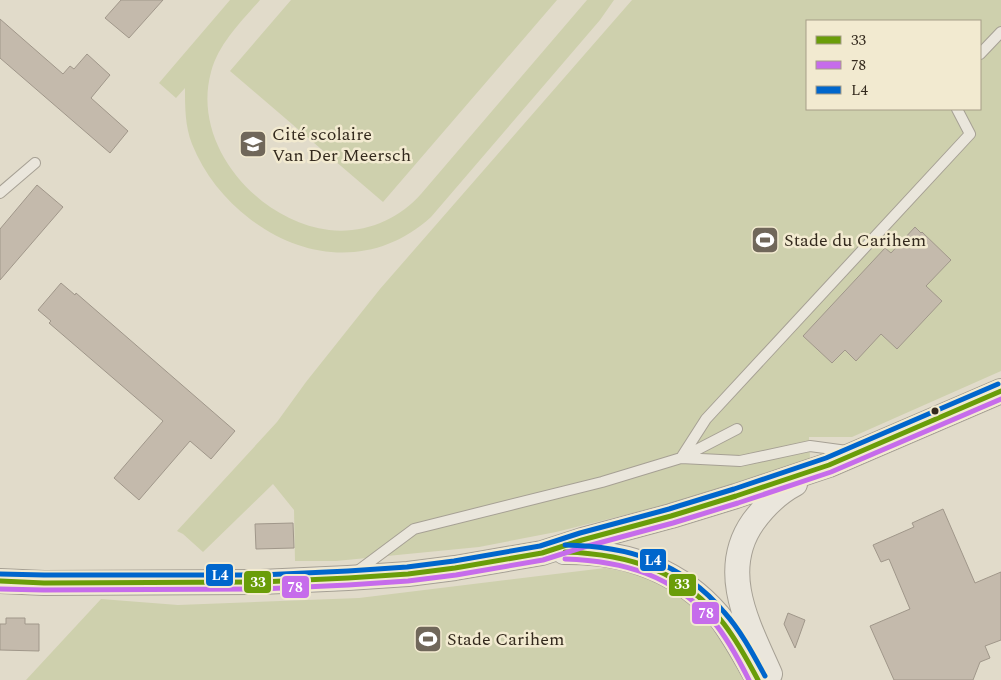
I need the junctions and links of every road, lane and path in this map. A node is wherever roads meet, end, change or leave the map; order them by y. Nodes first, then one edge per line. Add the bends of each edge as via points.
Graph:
1 (1001, 32) edge
2 (981, 53) edge
3 (957, 110) edge
4 (34, 163) dead end
5 (0, 193) edge
6 (1001, 391) edge
7 (737, 429) dead end
8 (858, 453) junction
9 (681, 458) junction
10 (829, 465) junction
11 (542, 553) junction
12 (348, 578) junction
13 (0, 581) edge
14 (44, 583) junction
15 (0, 587) edge
16 (758, 680) edge
17 (773, 680) edge

1 - 2 lane
3 - 9 lane via 970,134 706,419
4 - 5 lane
6 - 8 street
7 - 9 lane
8 - 9 lane via 810,446 740,461
8 - 10 street
9 - 12 lane via 602,482 414,530
10 - 11 street via 680,514
10 - 17 street via 790,486 760,511 743,539 739,553 736,573 746,618
11 - 12 street via 455,568
11 - 16 street via 607,554 627,558 669,575 703,600 718,616
12 - 14 street via 261,582
13 - 14 street
14 - 15 street

